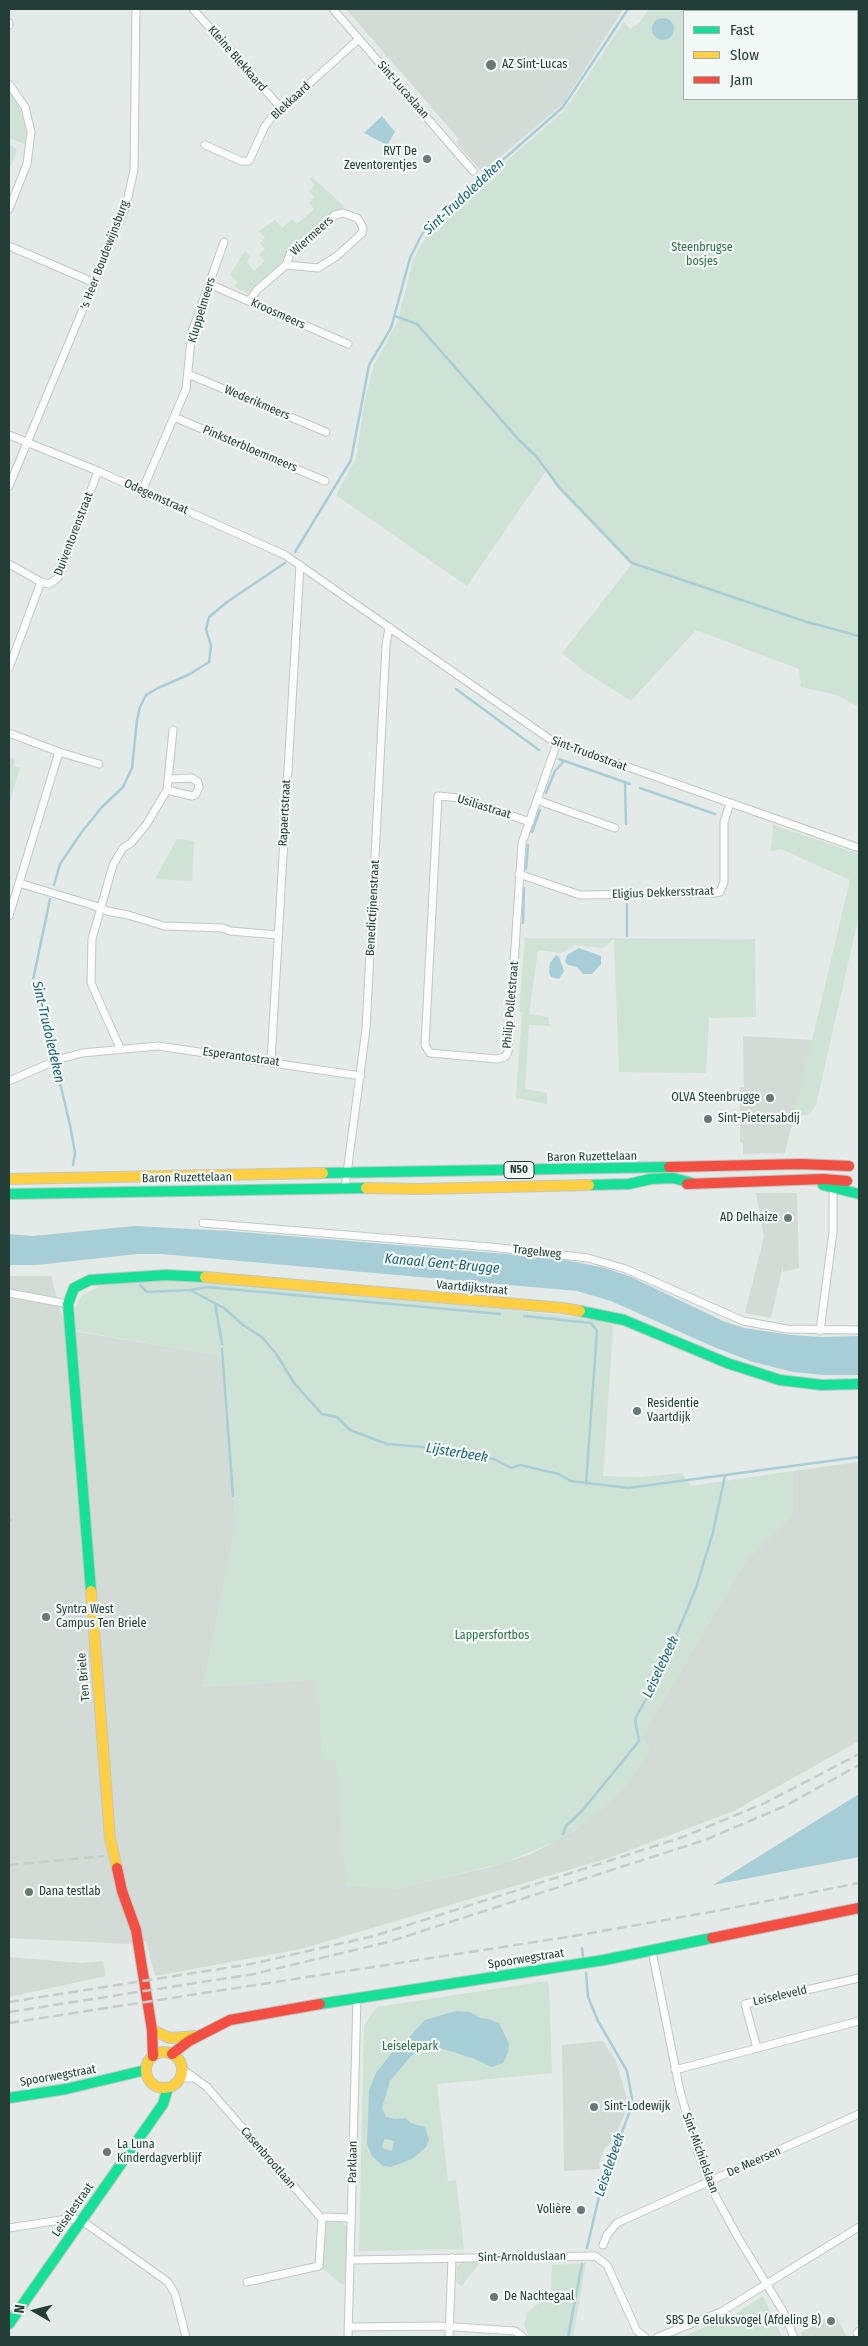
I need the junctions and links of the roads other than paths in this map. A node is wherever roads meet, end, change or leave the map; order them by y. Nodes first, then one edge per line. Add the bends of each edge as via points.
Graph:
1 (136, 9) edge
2 (193, 9) edge
3 (333, 9) edge
4 (359, 39) junction
5 (9, 84) edge
6 (281, 108) junction
7 (204, 145) dead end
8 (473, 170) dead end
9 (9, 209) edge
10 (224, 242) dead end
11 (9, 246) edge
12 (286, 265) junction
13 (95, 283) junction
14 (209, 284) junction
15 (249, 301) junction
16 (348, 344) dead end
17 (188, 374) junction
18 (174, 417) junction
19 (326, 432) dead end
20 (9, 435) edge
21 (27, 443) junction
22 (98, 471) junction
23 (325, 481) dead end
24 (9, 486) edge
25 (142, 491) junction
26 (9, 564) edge
27 (300, 565) junction
28 (41, 582) junction
29 (389, 627) junction
30 (9, 668) edge
31 (173, 730) dead end
32 (9, 733) edge
33 (557, 743) junction
34 (59, 752) junction
35 (99, 764) dead end
36 (169, 779) junction
37 (167, 790) junction
38 (438, 796) joint
39 (537, 800) junction
40 (730, 803) junction
41 (530, 822) junction
42 (615, 828) dead end
43 (859, 848) edge
44 (520, 874) junction
45 (19, 883) junction
46 (101, 908) junction
47 (9, 916) edge
48 (278, 935) junction
49 (120, 1048) junction
50 (271, 1061) junction
51 (361, 1076) junction
52 (9, 1081) edge
53 (854, 1164) edge
54 (346, 1173) junction
55 (9, 1179) edge
56 (799, 1181) junction
57 (847, 1181) junction
58 (859, 1187) edge
59 (345, 1188) junction
60 (833, 1191) dead end
61 (9, 1194) edge
62 (859, 1194) edge
63 (202, 1223) dead end
64 (74, 1288) joint
65 (9, 1293) edge
66 (68, 1304) junction
67 (859, 1330) edge
68 (820, 1331) junction
69 (859, 1384) edge
70 (859, 1908) edge
71 (652, 1951) junction
72 (859, 1978) edge
73 (357, 1998) junction
74 (859, 2021) edge
75 (152, 2030) junction
76 (198, 2036) junction
77 (757, 2048) junction
78 (171, 2062) junction
79 (676, 2070) junction
80 (147, 2075) junction
81 (164, 2087) junction
82 (9, 2098) edge
83 (859, 2114) edge
84 (709, 2182) junction
85 (351, 2218) junction
86 (322, 2219) junction
87 (81, 2220) junction
88 (859, 2227) edge
89 (9, 2228) edge
90 (603, 2244) dead end
91 (452, 2258) junction
92 (350, 2260) junction
93 (247, 2282) dead end
94 (767, 2285) junction
95 (9, 2324) edge
96 (349, 2327) junction
97 (450, 2327) junction
98 (186, 2337) edge
99 (348, 2337) edge
100 (449, 2337) edge
101 (523, 2337) edge
102 (645, 2337) edge
103 (658, 2337) edge
104 (794, 2337) edge

1 - 13 street, 's Heer Boudewijnsburg via 134,170 126,206
2 - 6 street, Kleine Blekkaard
3 - 4 street, Sint-Lucaslaan
4 - 6 street, Blekkaard
4 - 8 street, Sint-Lucaslaan
5 - 9 street via 25,108 31,132 27,164
6 - 7 street, Blekkaard via 265,126 249,161 241,161
10 - 14 street, Kluppelmeers
11 - 13 street
12 - 12 street, Wiermeers via 318,268 327,263 362,233 360,222 343,213 335,215 290,254
12 - 15 street, Wiermeers via 256,290
13 - 21 street, 's Heer Boudewijnsburg
14 - 15 street, Kroosmeers
14 - 17 street, Kluppelmeers via 192,332
15 - 16 street, Kroosmeers
17 - 18 street, Kluppelmeers via 186,389
17 - 19 street, Wederikmeers
18 - 23 street, Pinksterbloemmeers
18 - 25 street, Kluppelmeers
20 - 21 street, Odegemstraat
21 - 22 street, Odegemstraat
21 - 24 street, 's Heer Boudewijnsburg
22 - 25 street, Odegemstraat
22 - 28 street, Duiventorenstraat via 58,578 49,584
25 - 27 street, Odegemstraat via 285,555
26 - 28 street
27 - 29 street, Sint-Trudostraat
27 - 48 street, Rapaertstraat
28 - 30 street, Duiventorenstraat
29 - 33 street, Sint-Trudostraat via 534,731
29 - 51 street, Benedictijnenstraat
31 - 36 street
32 - 34 street
33 - 39 street, Philip Polletstraat
33 - 40 street, Sint-Trudostraat
34 - 35 street
34 - 45 street
36 - 37 street
36 - 37 street via 192,778 199,787 192,796
37 - 46 street via 146,825 123,848 113,865
38 - 41 street, Usiliastraat via 460,798
38 - 44 street, Philip Polletstraat via 425,1037 426,1050 430,1053 505,1058 508,1052
39 - 41 street, Philip Polletstraat
39 - 42 street
40 - 43 street, Sint-Trudostraat
40 - 44 street, Eligius Dekkersstraat via 724,822 724,882 720,892 580,895
41 - 44 street, Philip Polletstraat via 522,843
45 - 46 street
45 - 47 street
46 - 48 street via 164,926 224,928
46 - 49 street via 92,939 91,983
48 - 50 street, Rapaertstraat
49 - 50 street, Esperantostraat via 158,1046
49 - 52 street, Esperantostraat via 57,1060
50 - 51 street, Esperantostraat
51 - 54 street, Benedictijnenstraat
53 - 54 street, Baron Ruzettelaan / N50
53 - 57 street, N50 via 846,1176
54 - 55 street, Baron Ruzettelaan / N50 via 317,1179 276,1175
54 - 59 street, Benedictijnenstraat
56 - 57 street, Baron Ruzettelaan / N50
56 - 59 street, Baron Ruzettelaan / N50 via 692,1183 673,1178 628,1184
56 - 62 street, Baron Ruzettelaan / N50
57 - 58 street, N50
59 - 61 street, Baron Ruzettelaan / N50
60 - 68 street via 832,1232
63 - 68 street, Tragelweg via 588,1258 626,1269 743,1321
64 - 66 street, Ten Briele
64 - 69 street, Vaartdijkstraat via 90,1280 194,1276 563,1308 624,1320 727,1363 780,1380 822,1385
65 - 66 street
66 - 75 street, Ten Briele via 110,1847 136,1930
67 - 68 street, Tragelweg
70 - 71 street, Spoorwegstraat
71 - 73 street, Spoorwegstraat
71 - 79 street, Sint-Michielslaan
72 - 77 street, Leiseleveld via 745,2004
73 - 76 street, Spoorwegstraat via 230,2020
73 - 85 street, Parklaan
74 - 77 street
75 - 76 street, Spoorwegstraat via 170,2038
75 - 78 street, Ten Briele
76 - 78 street, Spoorwegstraat
77 - 79 street
78 - 80 street via 148,2061
78 - 81 street, Spoorwegstraat
78 - 86 street, Casenbrootlaan via 207,2088
79 - 84 street, Sint-Michielslaan via 689,2126
80 - 81 street
80 - 82 street, Spoorwegstraat
81 - 87 street, Leiselestraat via 157,2110
83 - 84 street, De Meersen
84 - 90 street, De Meersen via 617,2222
84 - 94 street, Sint-Michielslaan
85 - 86 street
85 - 92 street, Parklaan
86 - 93 street via 319,2266
87 - 89 street via 67,2219
87 - 95 street, Leiselestraat
87 - 98 street via 168,2282 175,2294
88 - 94 street
91 - 92 street, Sint-Arnolduslaan
91 - 97 street
91 - 102 street, Sint-Arnolduslaan via 595,2256 607,2265 637,2331
92 - 96 street, Parklaan
94 - 103 street via 721,2312
94 - 104 street, Sint-Michielslaan
96 - 97 street
96 - 99 street, Parklaan
97 - 100 street
97 - 101 street via 515,2331

